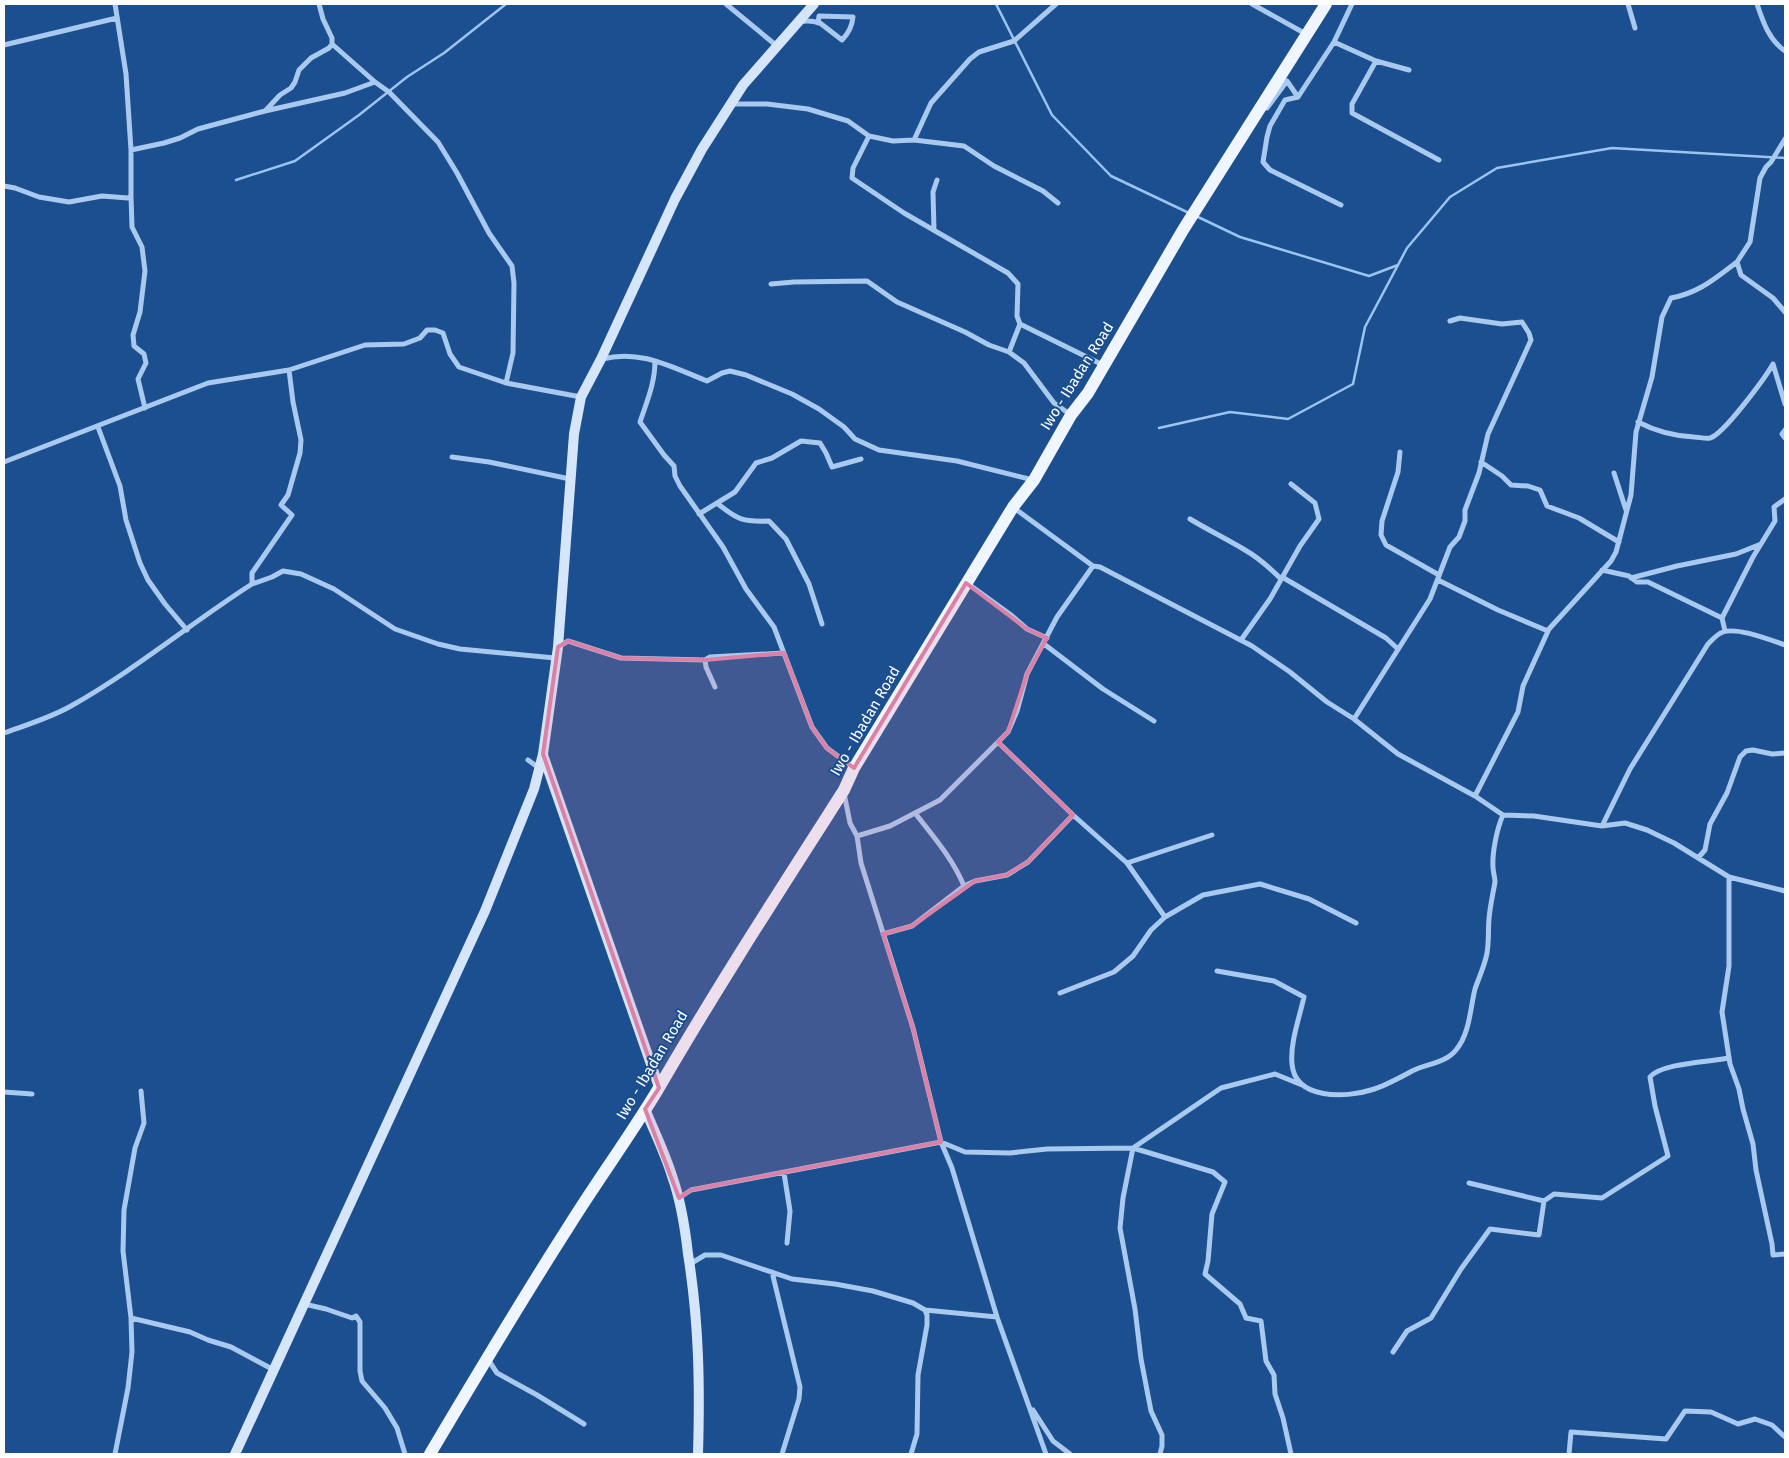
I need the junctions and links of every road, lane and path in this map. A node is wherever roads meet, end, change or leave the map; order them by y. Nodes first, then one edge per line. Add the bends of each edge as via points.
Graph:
1 (115, 4) edge
2 (320, 4) edge
3 (726, 4) edge
4 (814, 4) edge
5 (1056, 4) edge
6 (1252, 4) edge
7 (1326, 4) edge
8 (1352, 4) edge
9 (1628, 4) edge
10 (1757, 4) edge
11 (117, 18) junction
12 (798, 23) junction
13 (818, 23) junction
14 (1635, 28) dead end
15 (1307, 34) junction
16 (1334, 42) junction
17 (332, 44) junction
18 (4, 45) edge
19 (778, 47) junction
20 (1785, 51) edge
21 (1376, 61) junction
22 (1410, 70) dead end
23 (375, 82) junction
24 (1298, 97) junction
25 (730, 104) junction
26 (265, 111) junction
27 (868, 136) junction
28 (1785, 139) edge
29 (914, 140) junction
30 (131, 150) junction
31 (1439, 160) dead end
32 (936, 180) dead end
33 (4, 186) edge
34 (131, 196) junction
35 (1202, 201) junction
36 (1058, 203) dead end
37 (1341, 205) dead end
38 (934, 230) junction
39 (1737, 262) junction
40 (771, 284) dead end
41 (1785, 312) edge
42 (1450, 321) dead end
43 (1020, 324) junction
44 (1009, 352) junction
45 (601, 359) junction
46 (655, 361) junction
47 (1104, 366) junction
48 (289, 370) junction
49 (506, 383) junction
50 (581, 397) junction
51 (1785, 404) edge
52 (144, 408) junction
53 (1071, 415) junction
54 (1638, 422) junction
55 (98, 427) junction
56 (1785, 430) edge
57 (1785, 438) edge
58 (1400, 452) dead end
59 (452, 457) dead end
60 (861, 459) dead end
61 (4, 462) edge
62 (1481, 462) junction
63 (1614, 473) dead end
64 (571, 479) junction
65 (1034, 480) junction
66 (1291, 484) dead end
67 (1785, 499) edge
68 (718, 504) junction
69 (1013, 507) junction
70 (1627, 510) junction
71 (699, 514) junction
72 (1190, 519) dead end
73 (1619, 542) junction
74 (1762, 544) junction
75 (1093, 566) junction
76 (1602, 570) junction
77 (1282, 578) junction
78 (1438, 578) junction
79 (1631, 578) junction
80 (966, 583) junction
81 (252, 584) junction
82 (1722, 618) junction
83 (822, 624) dead end
84 (187, 630) junction
85 (1548, 631) junction
86 (1725, 631) junction
87 (1047, 638) junction
88 (1241, 640) junction
89 (1044, 644) junction
90 (1785, 645) edge
91 (558, 647) junction
92 (1398, 649) junction
93 (784, 653) junction
94 (555, 658) junction
95 (705, 660) junction
96 (715, 687) dead end
97 (1354, 719) junction
98 (1154, 720) dead end
99 (4, 733) edge
100 (998, 742) junction
101 (543, 754) junction
102 (1785, 754) edge
103 (528, 760) dead end
104 (540, 768) junction
105 (854, 768) junction
106 (844, 790) junction
107 (1475, 796) junction
108 (915, 813) junction
109 (1073, 814) junction
110 (1503, 815) junction
111 (1602, 826) junction
112 (1212, 835) dead end
113 (857, 836) junction
114 (1698, 858) junction
115 (1127, 863) junction
116 (1729, 876) junction
117 (964, 886) junction
118 (1785, 891) edge
119 (1164, 918) junction
120 (1356, 923) dead end
121 (883, 934) junction
122 (1216, 971) dead end
123 (1060, 993) dead end
124 (1729, 1058) junction
125 (1304, 1086) junction
126 (659, 1087) junction
127 (141, 1091) dead end
128 (4, 1092) edge
129 (32, 1094) dead end
130 (645, 1109) junction
131 (941, 1142) junction
132 (1133, 1148) junction
133 (784, 1173) junction
134 (1469, 1183) dead end
135 (679, 1198) junction
136 (1544, 1201) junction
137 (787, 1242) dead end
138 (1785, 1254) edge
139 (690, 1264) junction
140 (772, 1272) junction
141 (304, 1304) junction
142 (925, 1310) junction
143 (997, 1317) junction
144 (131, 1318) junction
145 (1393, 1352) dead end
146 (487, 1358) junction
147 (274, 1370) junction
148 (1029, 1406) junction
149 (584, 1424) dead end
150 (1785, 1437) edge
151 (115, 1454) edge
152 (235, 1454) edge
153 (405, 1454) edge
154 (430, 1454) edge
155 (698, 1454) edge
156 (782, 1454) edge
157 (911, 1454) edge
158 (1046, 1454) edge
159 (1070, 1454) edge
160 (1160, 1454) edge
161 (1291, 1454) edge
162 (1568, 1454) edge

1 - 11 street
2 - 17 street
3 - 19 street
4 - 12 street
5 - 29 street via 1014,41 979,52 970,59 932,103
6 - 15 street
7 - 15 main road, Iwo - Ibadan Road
8 - 16 street
9 - 14 street
10 - 20 street via 1766,29
11 - 18 street
11 - 30 street via 126,74
12 - 13 street via 808,20
12 - 19 street
13 - 13 street via 819,16 852,18 850,31 842,40
15 - 35 main road, Iwo - Ibadan Road
16 - 21 street
16 - 24 street
17 - 23 street
17 - 26 street via 299,70 295,82
19 - 25 street
21 - 22 street
21 - 31 street via 1352,104 1352,113
23 - 26 street via 345,93
23 - 49 street via 390,92 438,142 489,234 512,266 513,353
24 - 35 street via 1287,81
24 - 37 street via 1285,100 1270,126 1263,162 1270,170
25 - 27 street via 808,109 848,121
25 - 45 street via 675,199
26 - 30 street via 198,129 164,143
27 - 29 street via 893,141
27 - 38 street via 853,168 852,178
28 - 39 street via 1760,178 1750,242
29 - 36 street via 964,146
30 - 34 street
32 - 38 street via 933,192
33 - 34 street via 69,202 102,196
34 - 52 street via 132,228 142,247 145,271 140,312 133,335 134,346 144,354 146,363 138,379
35 - 47 main road, Iwo - Ibadan Road
38 - 43 street via 1015,280 1018,284
39 - 41 street via 1741,275 1773,298
39 - 54 street via 1701,289 1670,298 1662,317 1652,377
40 - 44 street via 867,281 897,302
42 - 62 street via 1460,318 1502,324 1522,322 1531,336 1488,434
43 - 44 street
43 - 47 street
44 - 53 street via 1024,364 1054,402
45 - 46 street via 616,356
45 - 50 street
46 - 65 street via 676,366 707,381 730,370 746,375 806,402 855,439 879,450 957,461
46 - 71 street via 650,396 640,422 674,466 680,486
47 - 53 main road, Iwo - Ibadan Road
48 - 49 street via 365,345 404,344 420,338 427,330 436,330 443,333 450,354 460,366
48 - 52 street via 208,383
48 - 81 street via 301,440 288,495 281,505 292,515 252,573
49 - 50 street
50 - 64 street
51 - 54 street via 1773,364 1721,431 1710,438 1654,431
52 - 55 street
53 - 65 main road, Iwo - Ibadan Road
54 - 70 street
55 - 61 street
55 - 84 street via 120,486 126,520 140,563 148,580
56 - 57 street via 1782,434
58 - 78 street via 1398,472 1382,521 1381,535 1386,544
59 - 64 street
60 - 68 street via 832,467 820,443 801,440 772,458 756,463 735,492
62 - 73 street via 1511,485 1540,490 1548,506 1579,518
62 - 78 street via 1465,510 1466,521 1450,547
63 - 70 street
64 - 91 street
65 - 69 main road, Iwo - Ibadan Road
66 - 77 street via 1315,503 1320,519
67 - 74 street via 1774,507 1775,521
68 - 71 street
68 - 83 street via 735,517 749,522 769,522 786,539 809,584
69 - 75 street
69 - 80 main road, Iwo - Ibadan Road
70 - 73 street
71 - 93 street via 774,627
72 - 77 street via 1246,550
73 - 76 street via 1613,557
74 - 79 street via 1736,554
74 - 82 street
75 - 87 street via 1057,617
75 - 88 street via 1140,586
76 - 79 street
76 - 85 street
77 - 88 street
77 - 92 street via 1386,638
78 - 85 street via 1498,610
78 - 92 street via 1430,599
79 - 82 street via 1655,585
80 - 87 street via 1027,629
80 - 105 main road, Iwo - Ibadan Road
81 - 84 street
81 - 94 street via 283,571 301,574 334,588 395,629 438,644
82 - 86 street
84 - 99 street via 70,706
85 - 107 street via 1523,686 1518,712
86 - 90 street
86 - 111 street via 1708,644 1630,769
87 - 89 street
88 - 97 street
89 - 98 street via 1103,689
89 - 100 street via 1027,674 1008,732
91 - 94 street
91 - 95 street via 568,641 621,658
92 - 97 street
93 - 95 street via 710,657
93 - 105 street via 812,727 827,748
94 - 101 street
95 - 96 street
97 - 107 street via 1398,754
100 - 108 street via 940,800
100 - 109 street
101 - 104 street
101 - 126 street
102 - 114 street via 1753,750 1740,757 1727,793 1710,824 1706,850
103 - 104 street
104 - 141 street via 485,911
105 - 106 main road, Iwo - Ibadan Road
106 - 113 street via 850,822
106 - 126 main road, Iwo - Ibadan Road via 748,939
107 - 110 street
108 - 113 street via 890,826
108 - 117 street via 946,852
109 - 115 street
109 - 117 street via 1028,862 1007,875
110 - 111 street
110 - 125 street via 1493,853 1495,880 1487,954 1475,990 1471,1017 1456,1050 1372,1090 1342,1094 1312,1092
111 - 114 street via 1625,823 1647,830
112 - 115 street
113 - 121 street via 861,863
114 - 116 street
115 - 119 street
116 - 118 street
116 - 124 street via 1729,966 1722,1012
117 - 121 street via 912,926
119 - 120 street via 1203,895 1260,884 1309,899
119 - 123 street via 1133,956 1114,972
121 - 131 street via 913,1028
122 - 125 street via 1274,981 1304,997 1292,1064
124 - 136 street via 1675,1065 1654,1072 1650,1077 1668,1156 1602,1198 1554,1194
124 - 138 street via 1753,1144 1772,1255
125 - 132 street via 1275,1074 1221,1088
126 - 130 main road, Iwo - Ibadan Road
127 - 144 street via 144,1123 135,1148 124,1210 123,1251
128 - 129 street
130 - 135 street
130 - 146 main road, Iwo - Ibadan Road
131 - 132 street via 965,1152
131 - 133 street
131 - 143 street via 952,1168
132 - 160 street via 1120,1228 1140,1359 1151,1411 1162,1435
132 - 161 street via 1213,1172 1225,1182 1212,1214 1204,1274 1240,1304 1246,1318 1261,1322 1266,1361 1274,1375 1275,1394
133 - 135 street via 691,1190
133 - 137 street via 790,1211
134 - 136 street
135 - 139 street
136 - 145 street via 1539,1235 1490,1229 1431,1318 1407,1330
139 - 140 street via 705,1255 721,1256
139 - 155 street via 699,1349
140 - 142 street via 792,1279 873,1291
140 - 156 street via 800,1387 800,1399
141 - 147 street
141 - 153 street via 352,1318 356,1316 360,1322 362,1381 393,1421
142 - 143 street
142 - 157 street via 927,1325 918,1375 916,1434
143 - 148 street
144 - 147 street via 190,1332 231,1347
144 - 151 street via 128,1388
146 - 149 street via 498,1374
146 - 154 main road, Iwo - Ibadan Road
147 - 152 street
148 - 158 street
148 - 159 street via 1053,1441
150 - 162 street via 1772,1425 1755,1419 1738,1424 1711,1412 1685,1411 1666,1439 1571,1432

